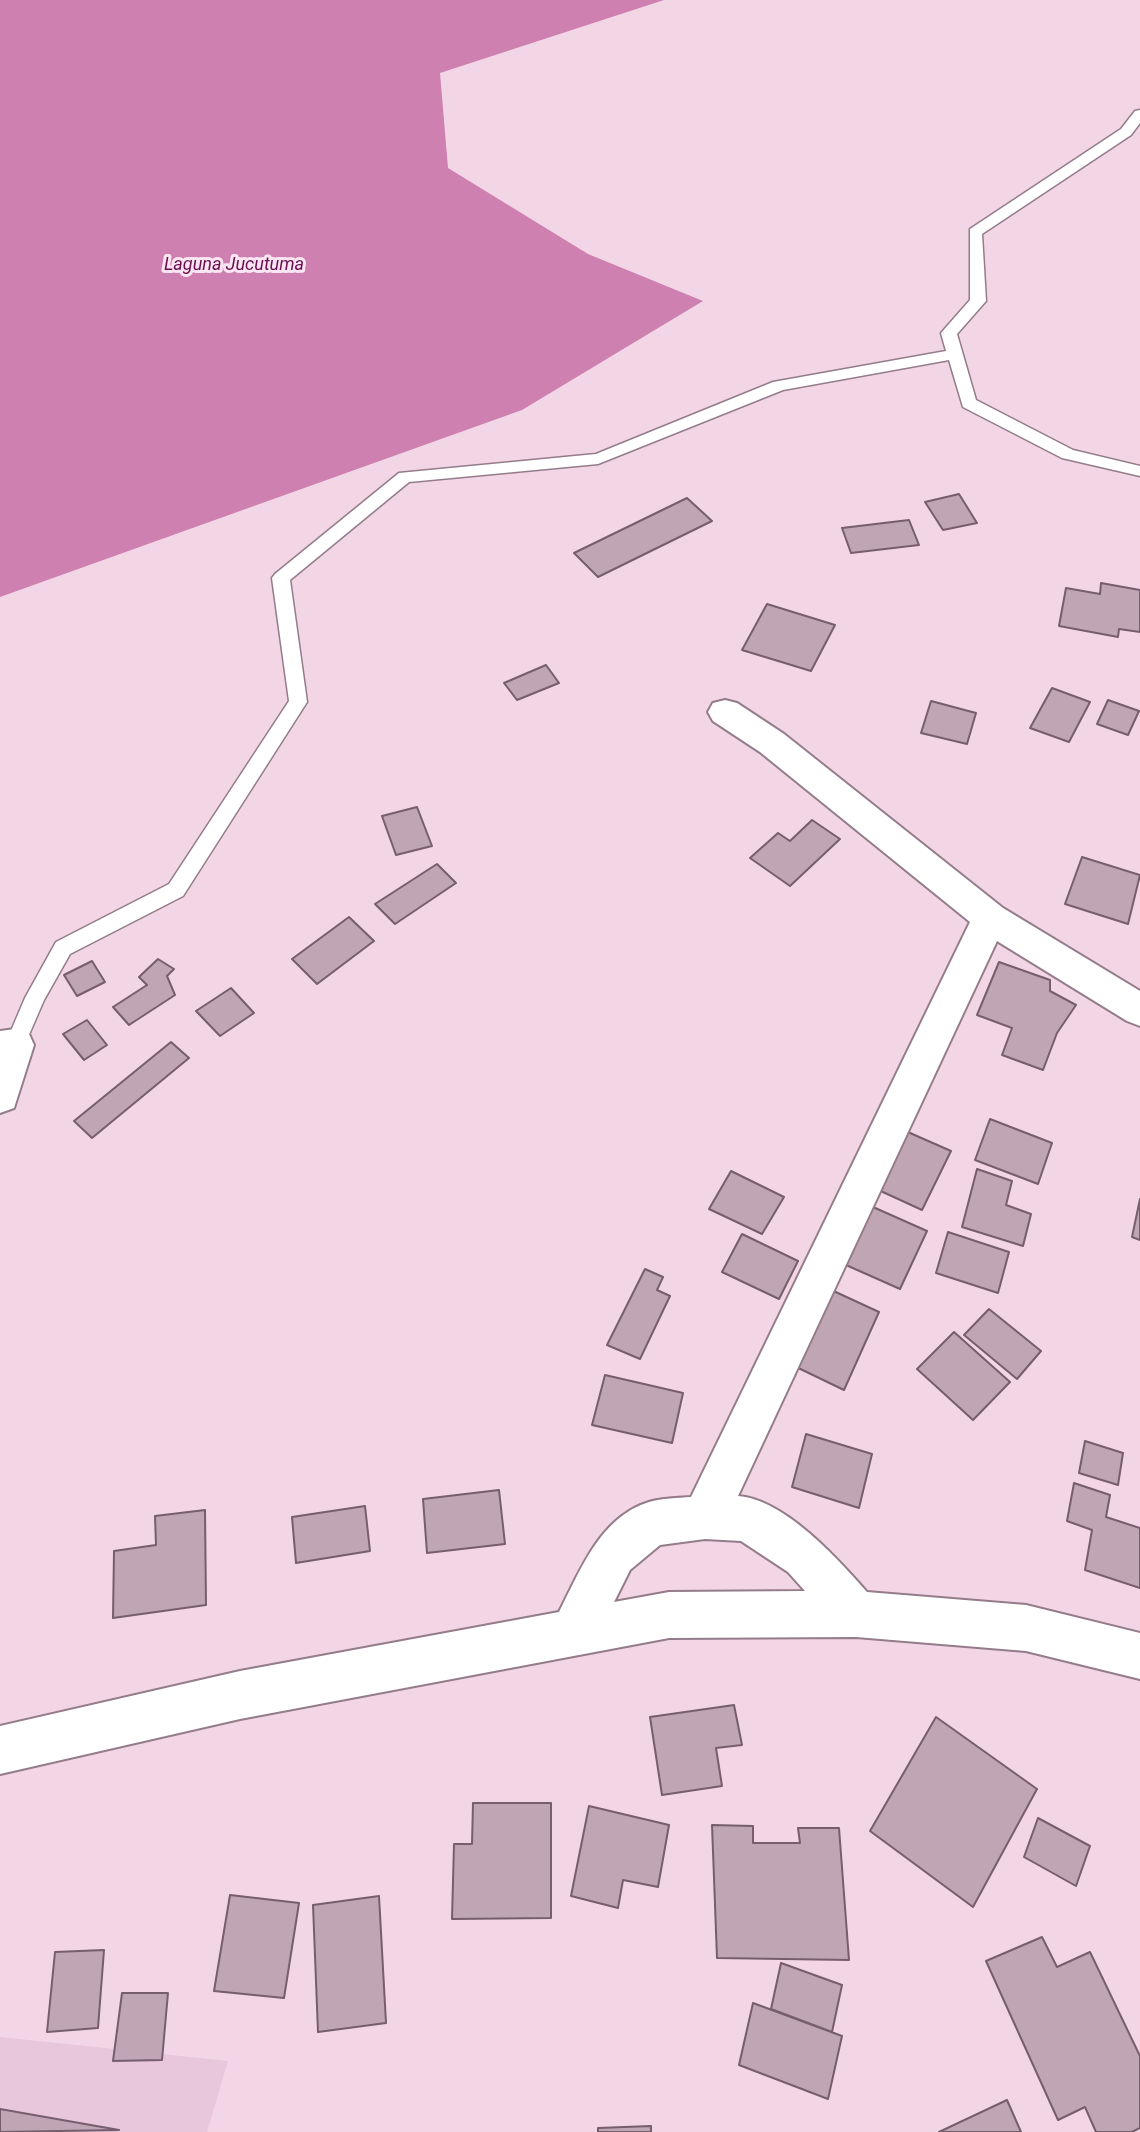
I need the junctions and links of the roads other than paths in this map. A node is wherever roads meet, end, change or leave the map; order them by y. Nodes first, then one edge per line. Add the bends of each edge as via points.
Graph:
1 (1140, 114) edge
2 (954, 354) junction
3 (1140, 471) edge
4 (725, 712) dead end
5 (990, 918) junction
6 (1140, 1010) edge
7 (8, 1046) edge
8 (0, 1096) edge
9 (705, 1517) junction
10 (856, 1614) junction
11 (573, 1633) junction
12 (1140, 1656) edge
13 (0, 1750) edge

1 - 2 lane via 1126,132 975,232 978,301 948,334
2 - 3 lane via 969,403 1068,454
2 - 7 lane via 779,386 598,459 405,477 281,578 298,702 176,890 63,948
4 - 5 street via 772,743
5 - 6 street
5 - 9 street
7 - 8 street
9 - 10 street via 748,1519 804,1556
9 - 11 street via 650,1524 614,1554
10 - 11 street via 668,1615
10 - 12 street via 1026,1628
11 - 13 street via 240,1695

